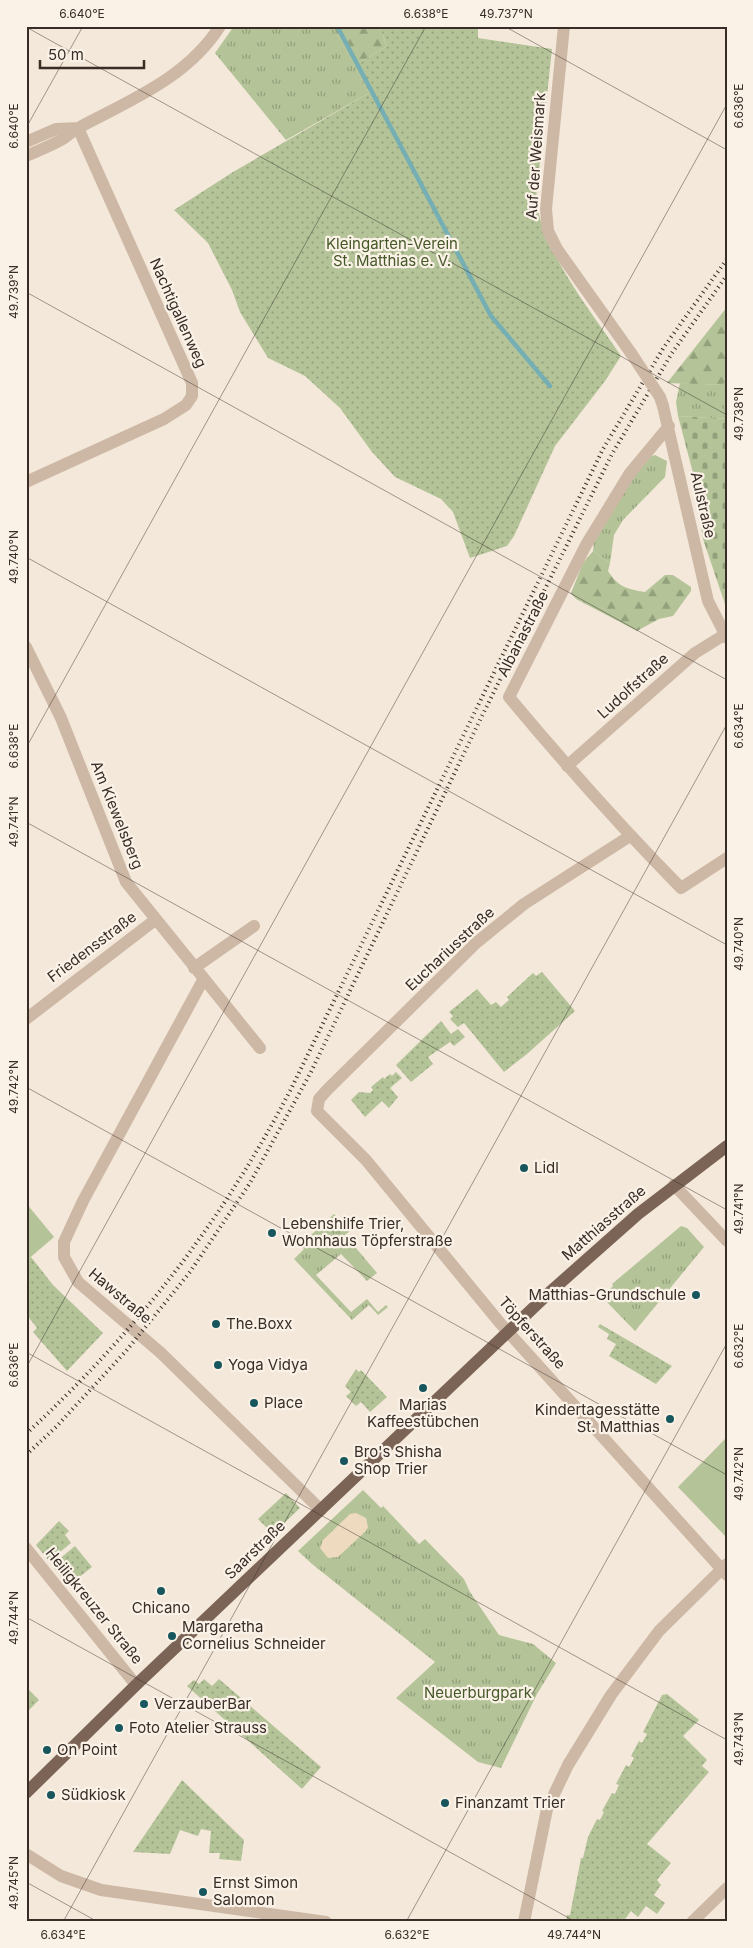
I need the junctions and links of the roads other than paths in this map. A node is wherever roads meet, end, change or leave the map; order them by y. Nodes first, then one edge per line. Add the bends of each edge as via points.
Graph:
1 (220, 26) edge
2 (564, 26) edge
3 (78, 128) junction
4 (26, 142) edge
5 (26, 156) edge
6 (663, 406) joint
7 (669, 426) junction
8 (26, 482) edge
9 (725, 636) edge
10 (26, 647) edge
11 (567, 766) junction
12 (630, 836) junction
13 (727, 858) edge
14 (155, 920) junction
15 (254, 926) dead end
16 (194, 968) junction
17 (203, 980) junction
18 (26, 1019) edge
19 (260, 1048) dead end
20 (318, 1111) joint
21 (727, 1146) edge
22 (674, 1185) junction
23 (727, 1241) edge
24 (507, 1332) junction
25 (321, 1510) junction
26 (26, 1548) edge
27 (725, 1569) edge
28 (136, 1684) junction
29 (26, 1792) edge
30 (26, 1854) edge
31 (724, 1896) edge
32 (326, 1922) edge
33 (524, 1922) edge
34 (692, 1922) edge

1 - 3 street via 201,50 167,80
2 - 6 street, Auf der Weismark, bridge via 546,209 548,231
3 - 4 street via 56,129
3 - 5 street via 61,140
3 - 8 street, Nachtigallenweg via 192,383 192,396 186,405 164,418
6 - 7 street, Aulstraße
7 - 9 street, Aulstraße via 708,601
7 - 11 street, Albanastraße via 630,473 586,545 510,697
9 - 11 street, Ludolfstraße via 695,652
10 - 14 street, Am Kiewelsberg via 61,718 126,882
11 - 12 street, Albanastraße
12 - 13 street, Albanastraße via 681,888
12 - 20 street, Euchariusstraße via 524,904 476,943 327,1090 319,1099
14 - 16 street, Am Kiewelsberg
14 - 18 street, Friedensstraße
15 - 16 street
16 - 17 street, Am Kiewelsberg
17 - 19 street, Am Kiewelsberg
17 - 25 street, Hawstraße via 83,1201 64,1242 64,1257 78,1282 162,1353
20 - 24 street, Töpferstraße via 366,1160
21 - 22 main road, Matthiasstraße
22 - 23 street
22 - 24 main road, Matthiasstraße via 586,1259
24 - 25 main road, Saarstraße
24 - 27 street, Töpferstraße
25 - 28 main road, Saarstraße
26 - 28 street, Heiligkreuzer Straße
27 - 33 street via 659,1631 610,1695 568,1765 547,1809
28 - 29 main road, Saarstraße
30 - 32 street via 61,1876 101,1890
31 - 34 street

